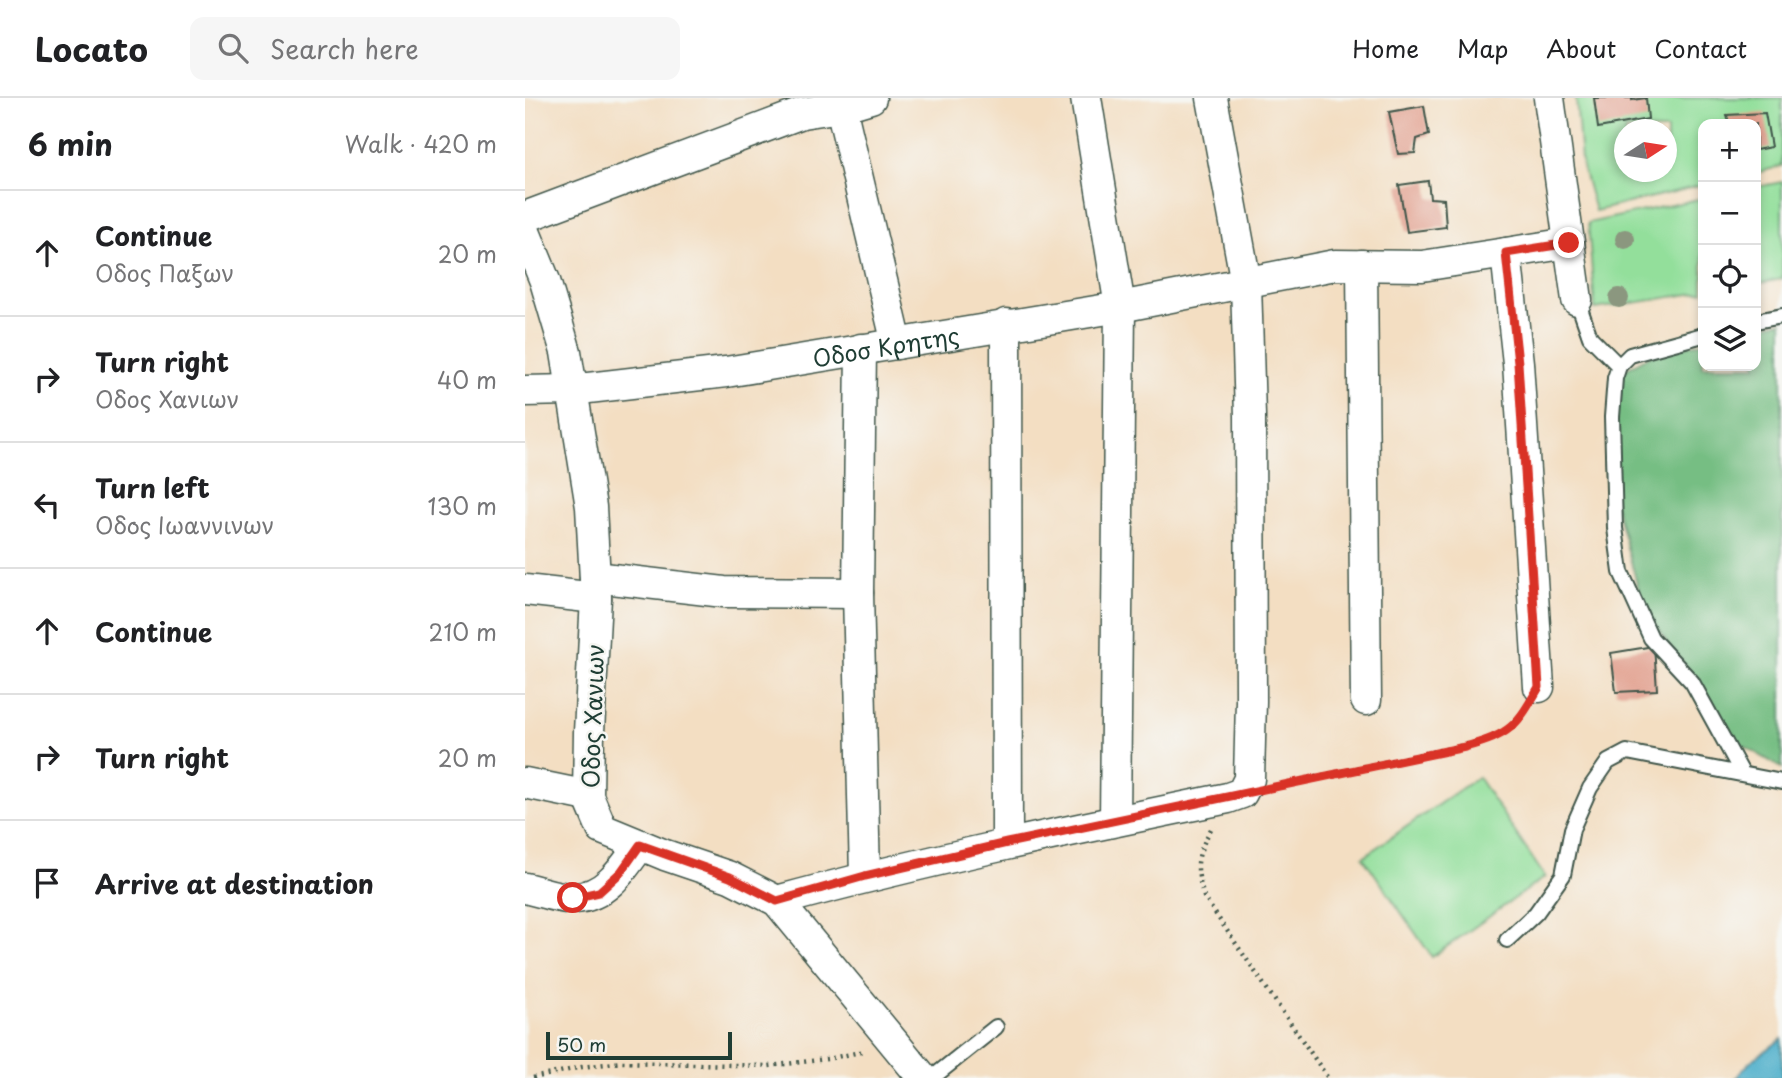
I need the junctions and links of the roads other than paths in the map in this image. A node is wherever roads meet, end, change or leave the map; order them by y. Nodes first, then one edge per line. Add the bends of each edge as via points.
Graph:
1 (871, 98) edge
2 (1086, 98) edge
3 (1212, 98) edge
4 (1549, 98) edge
5 (841, 107) junction
6 (525, 217) edge
7 (525, 232) edge
8 (1569, 243) junction
9 (1506, 253) junction
10 (1362, 265) junction
11 (1246, 283) junction
12 (1577, 300) joint
13 (1120, 307) junction
14 (1782, 316) edge
15 (1761, 320) edge
16 (1006, 324) junction
17 (1698, 336) edge
18 (897, 344) junction
19 (861, 349) junction
20 (1619, 366) junction
21 (571, 390) junction
22 (525, 391) edge
23 (595, 588) junction
24 (525, 590) edge
25 (858, 593) junction
26 (1539, 687) road end
27 (1366, 700) dead end
28 (1742, 773) junction
29 (1782, 782) edge
30 (525, 783) edge
31 (588, 796) junction
32 (1115, 821) junction
33 (1007, 843) junction
34 (640, 845) junction
35 (865, 876) junction
36 (525, 888) edge
37 (777, 901) junction
38 (1507, 940) dead end
39 (996, 1027) dead end
40 (923, 1078) edge
41 (932, 1078) edge

1 - 5 street
2 - 13 street
3 - 11 street
4 - 8 street
5 - 6 street via 802,113
5 - 18 street
7 - 21 street, Οδος Χανιων via 566,352
8 - 9 street, Οδοσ Κρητης
8 - 12 street
9 - 10 street, Οδοσ Κρητης via 1422,266
9 - 26 street via 1518,363
10 - 11 street, Οδοσ Κρητης via 1335,265
10 - 27 street
11 - 13 street, Οδοσ Κρητης
11 - 32 street via 1250,416 1240,790
12 - 20 lane via 1590,337
13 - 16 street, Οδοσ Κρητης
13 - 32 street
14 - 15 lane
16 - 18 street, Οδοσ Κρητης
16 - 33 street
17 - 20 lane via 1630,355
18 - 19 street, Οδοσ Κρητης
19 - 21 street, Οδοσ Κρητης via 726,372
19 - 25 street
20 - 28 lane via 1612,417 1621,572 1651,638 1692,682
21 - 22 street, Οδοσ Κρητης
21 - 23 street, Οδος Χανιων via 591,507
23 - 24 street
23 - 25 street
23 - 31 street, Οδος Χανιων
25 - 35 street
28 - 29 lane
28 - 38 lane via 1627,752 1608,762 1590,788 1572,829 1563,875 1536,914
30 - 31 street
31 - 34 street, Οδος Χανιων via 602,829
32 - 33 street
33 - 35 street
34 - 36 street via 599,892 573,898
34 - 37 street, Οδος Χανιων via 730,877
35 - 37 street
37 - 40 street, Οδος Χανιων
39 - 41 lane

